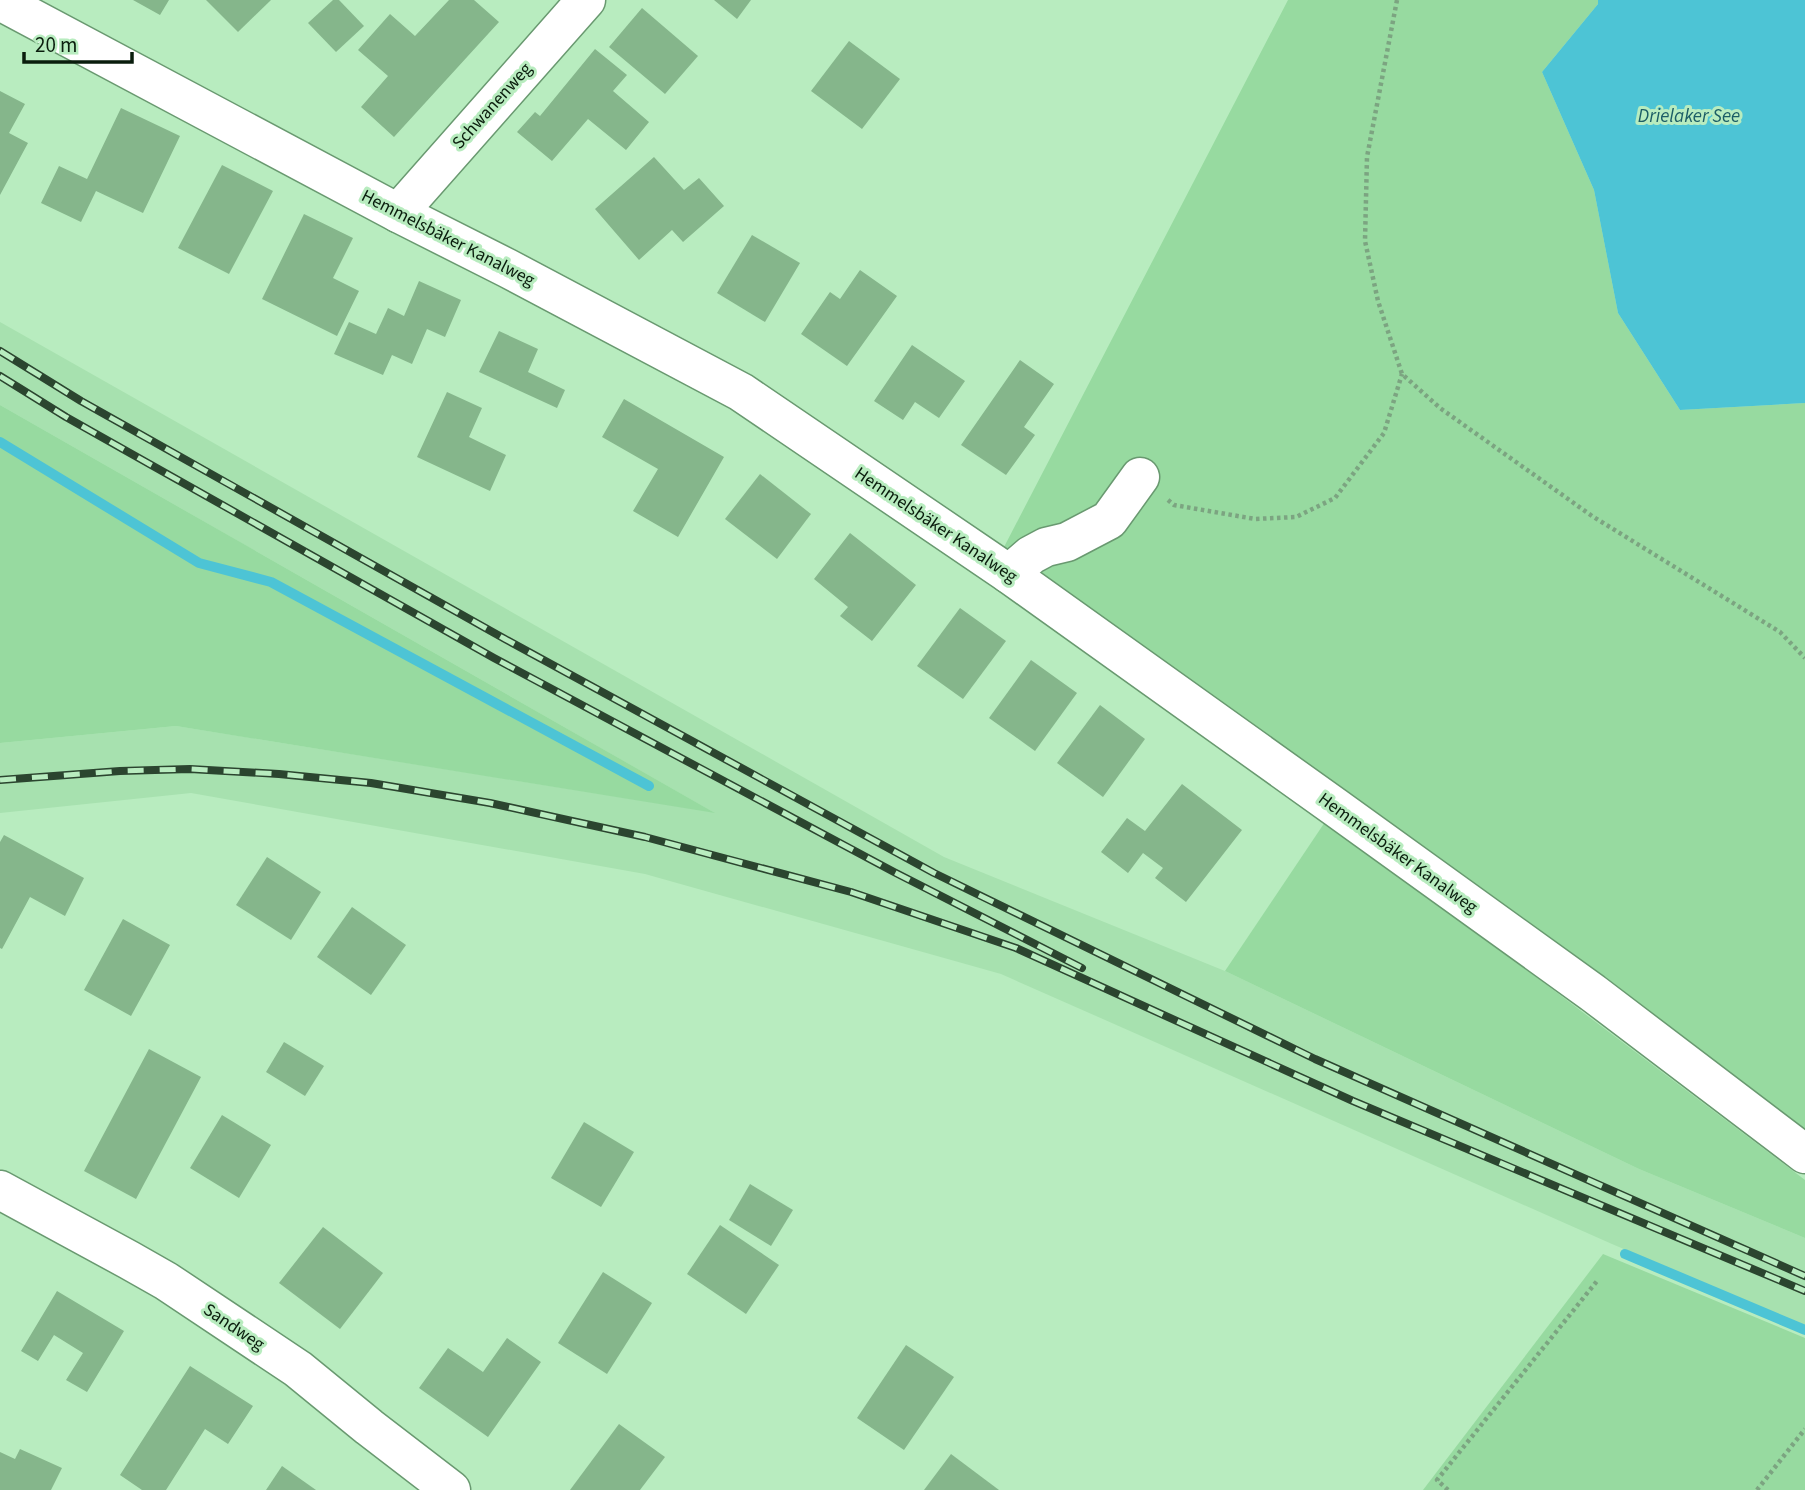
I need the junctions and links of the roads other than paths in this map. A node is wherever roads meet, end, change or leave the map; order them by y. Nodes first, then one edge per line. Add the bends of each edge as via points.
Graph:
1 (586, 0) edge
2 (0, 1) edge
3 (398, 213) junction
4 (1140, 477) road end
5 (1009, 574) junction
6 (1805, 1154) edge
7 (0, 1190) edge
8 (452, 1490) edge

1 - 3 street, Schwanenweg
2 - 3 street, Hemmelsbäker Kanalweg
3 - 5 street, Hemmelsbäker Kanalweg via 741,391
4 - 5 street via 1109,520 1031,555
5 - 6 street, Hemmelsbäker Kanalweg via 1593,993
7 - 8 street, Sandweg via 129,1260 298,1369

